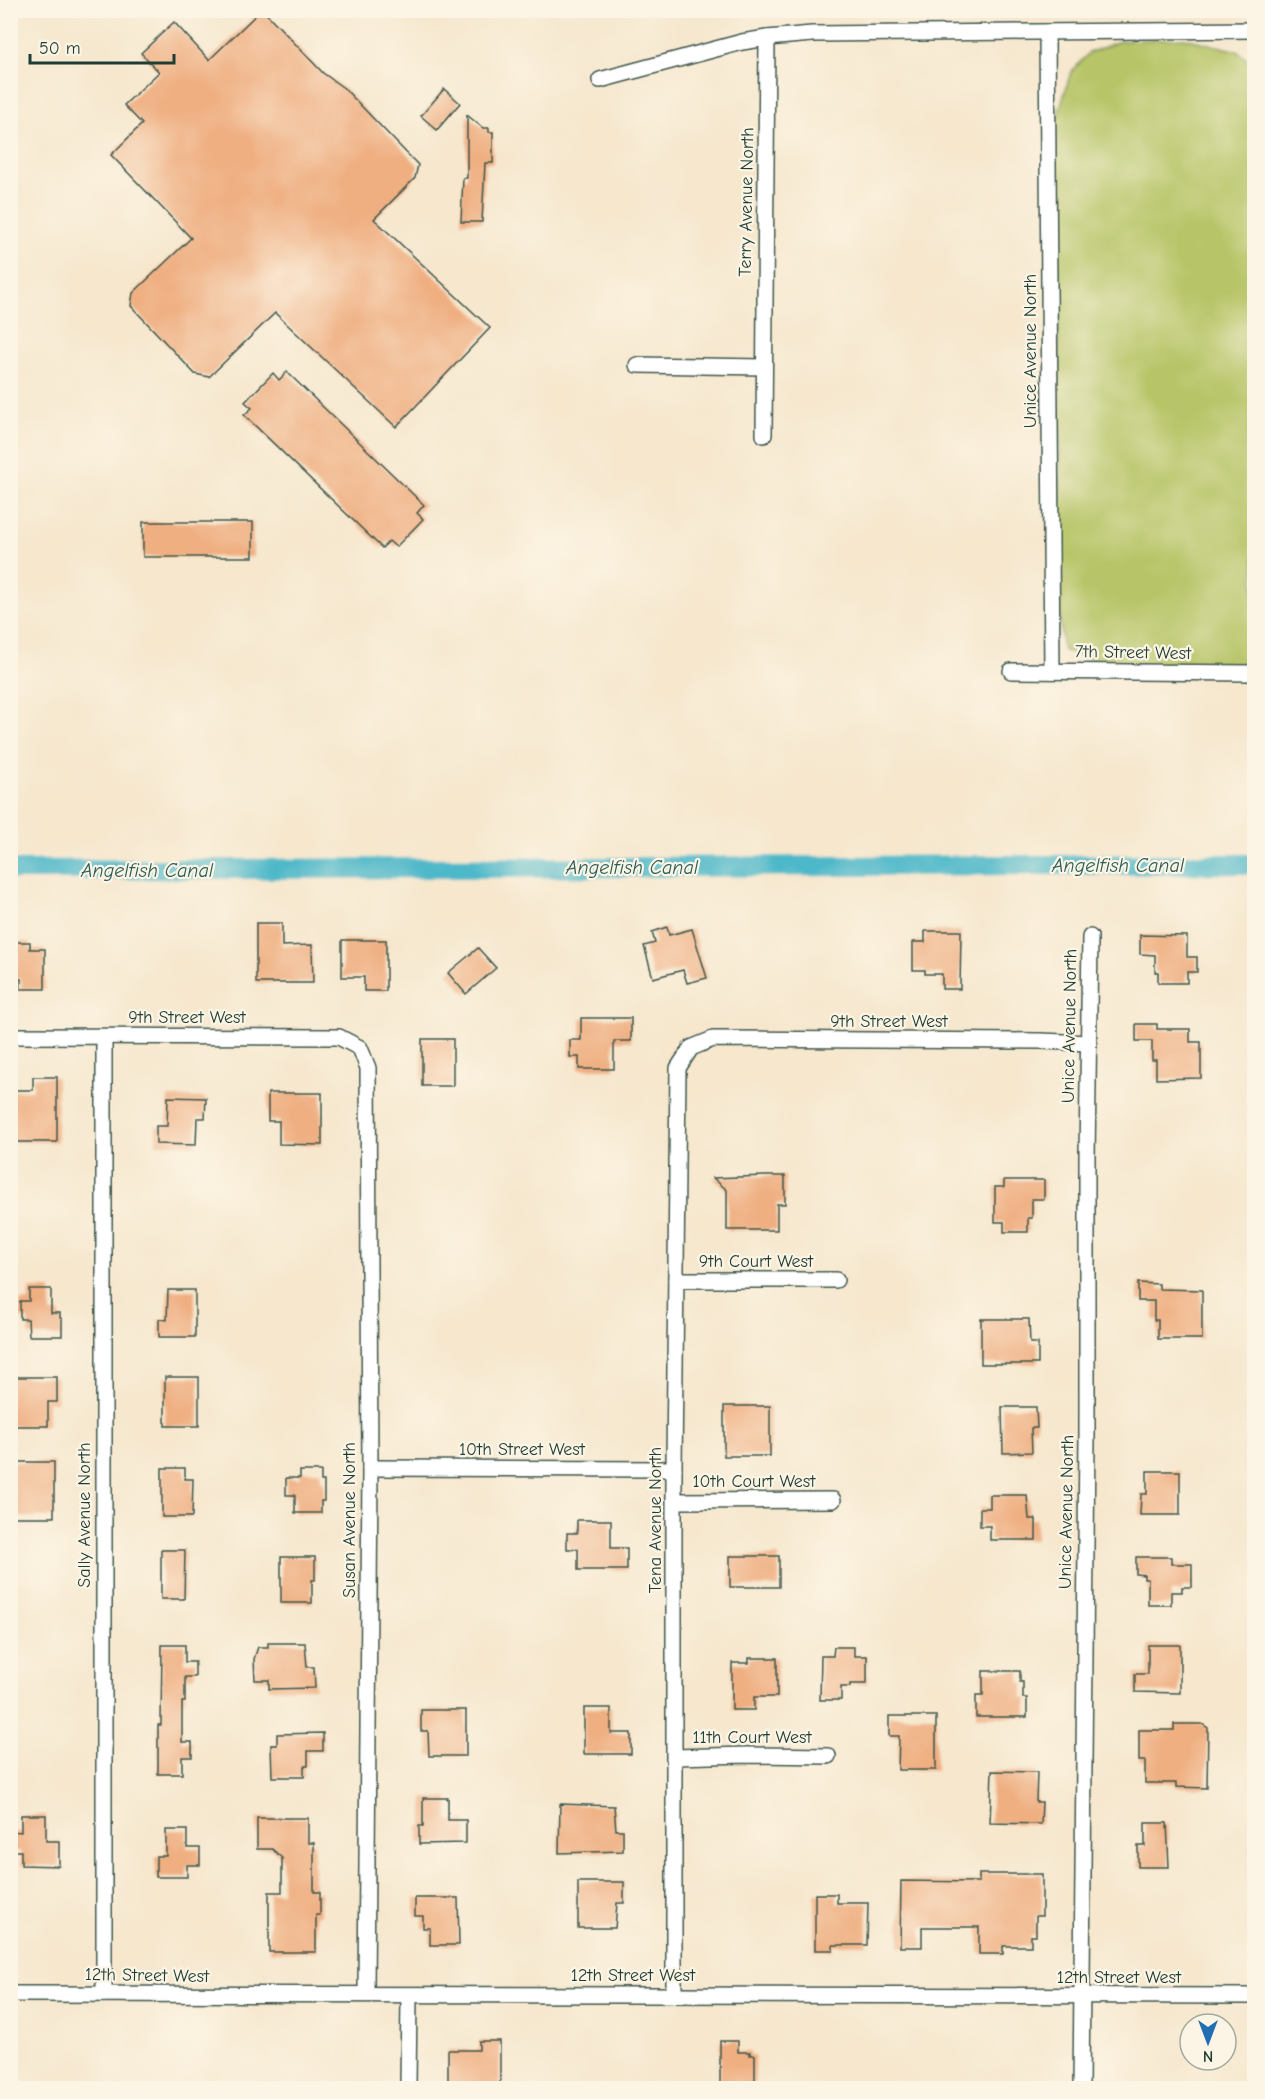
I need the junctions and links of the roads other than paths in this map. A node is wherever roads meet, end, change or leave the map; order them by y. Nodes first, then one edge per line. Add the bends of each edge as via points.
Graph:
1 (1254, 30) edge
2 (1047, 32) junction
3 (767, 38) junction
4 (600, 80) dead end
5 (637, 365) dead end
6 (764, 367) junction
7 (764, 435) dead end
8 (1052, 670) junction
9 (1011, 671) dead end
10 (1254, 673) edge
11 (1090, 937) dead end
12 (10, 1036) edge
13 (104, 1037) junction
14 (1089, 1043) junction
15 (360, 1048) joint
16 (691, 1048) joint
17 (676, 1280) junction
18 (836, 1280) dead end
19 (369, 1468) junction
20 (674, 1469) junction
21 (833, 1500) dead end
22 (675, 1501) junction
23 (828, 1756) dead end
24 (675, 1757) junction
25 (10, 1994) edge
26 (104, 1994) junction
27 (366, 1994) junction
28 (408, 1995) junction
29 (674, 1995) junction
30 (1083, 1996) junction
31 (1254, 1996) edge
32 (408, 2088) edge
33 (1081, 2088) edge

1 - 2 street
2 - 3 street via 812,34
2 - 8 street, Unice Avenue North
3 - 4 street
3 - 6 street, Terry Avenue North
5 - 6 street
6 - 7 street, Terry Avenue North
8 - 9 street, 7th Street West
8 - 10 street, 7th Street West
11 - 14 street, Unice Avenue North
12 - 13 street, 9th Street West
13 - 15 street, 9th Street West via 339,1037
13 - 26 street, Sally Avenue North
14 - 16 street, 9th Street West via 713,1039
14 - 30 street, Unice Avenue North
15 - 19 street, Susan Avenue North via 368,1068 369,1102
16 - 17 street, Tena Avenue North via 678,1068
17 - 18 street, 9th Court West
17 - 20 street, Tena Avenue North
19 - 20 street, 10th Street West
19 - 27 street, Susan Avenue North
20 - 22 street, Tena Avenue North
21 - 22 street, 10th Court West
22 - 24 street, Tena Avenue North
23 - 24 street, 11th Court West
24 - 29 street, Tena Avenue North
25 - 26 street, 12th Street West
26 - 27 street, 12th Street West
27 - 28 street, 12th Street West
28 - 29 street, 12th Street West
28 - 32 street
29 - 30 street, 12th Street West
30 - 31 street, 12th Street West
30 - 33 street, Unice Avenue North

